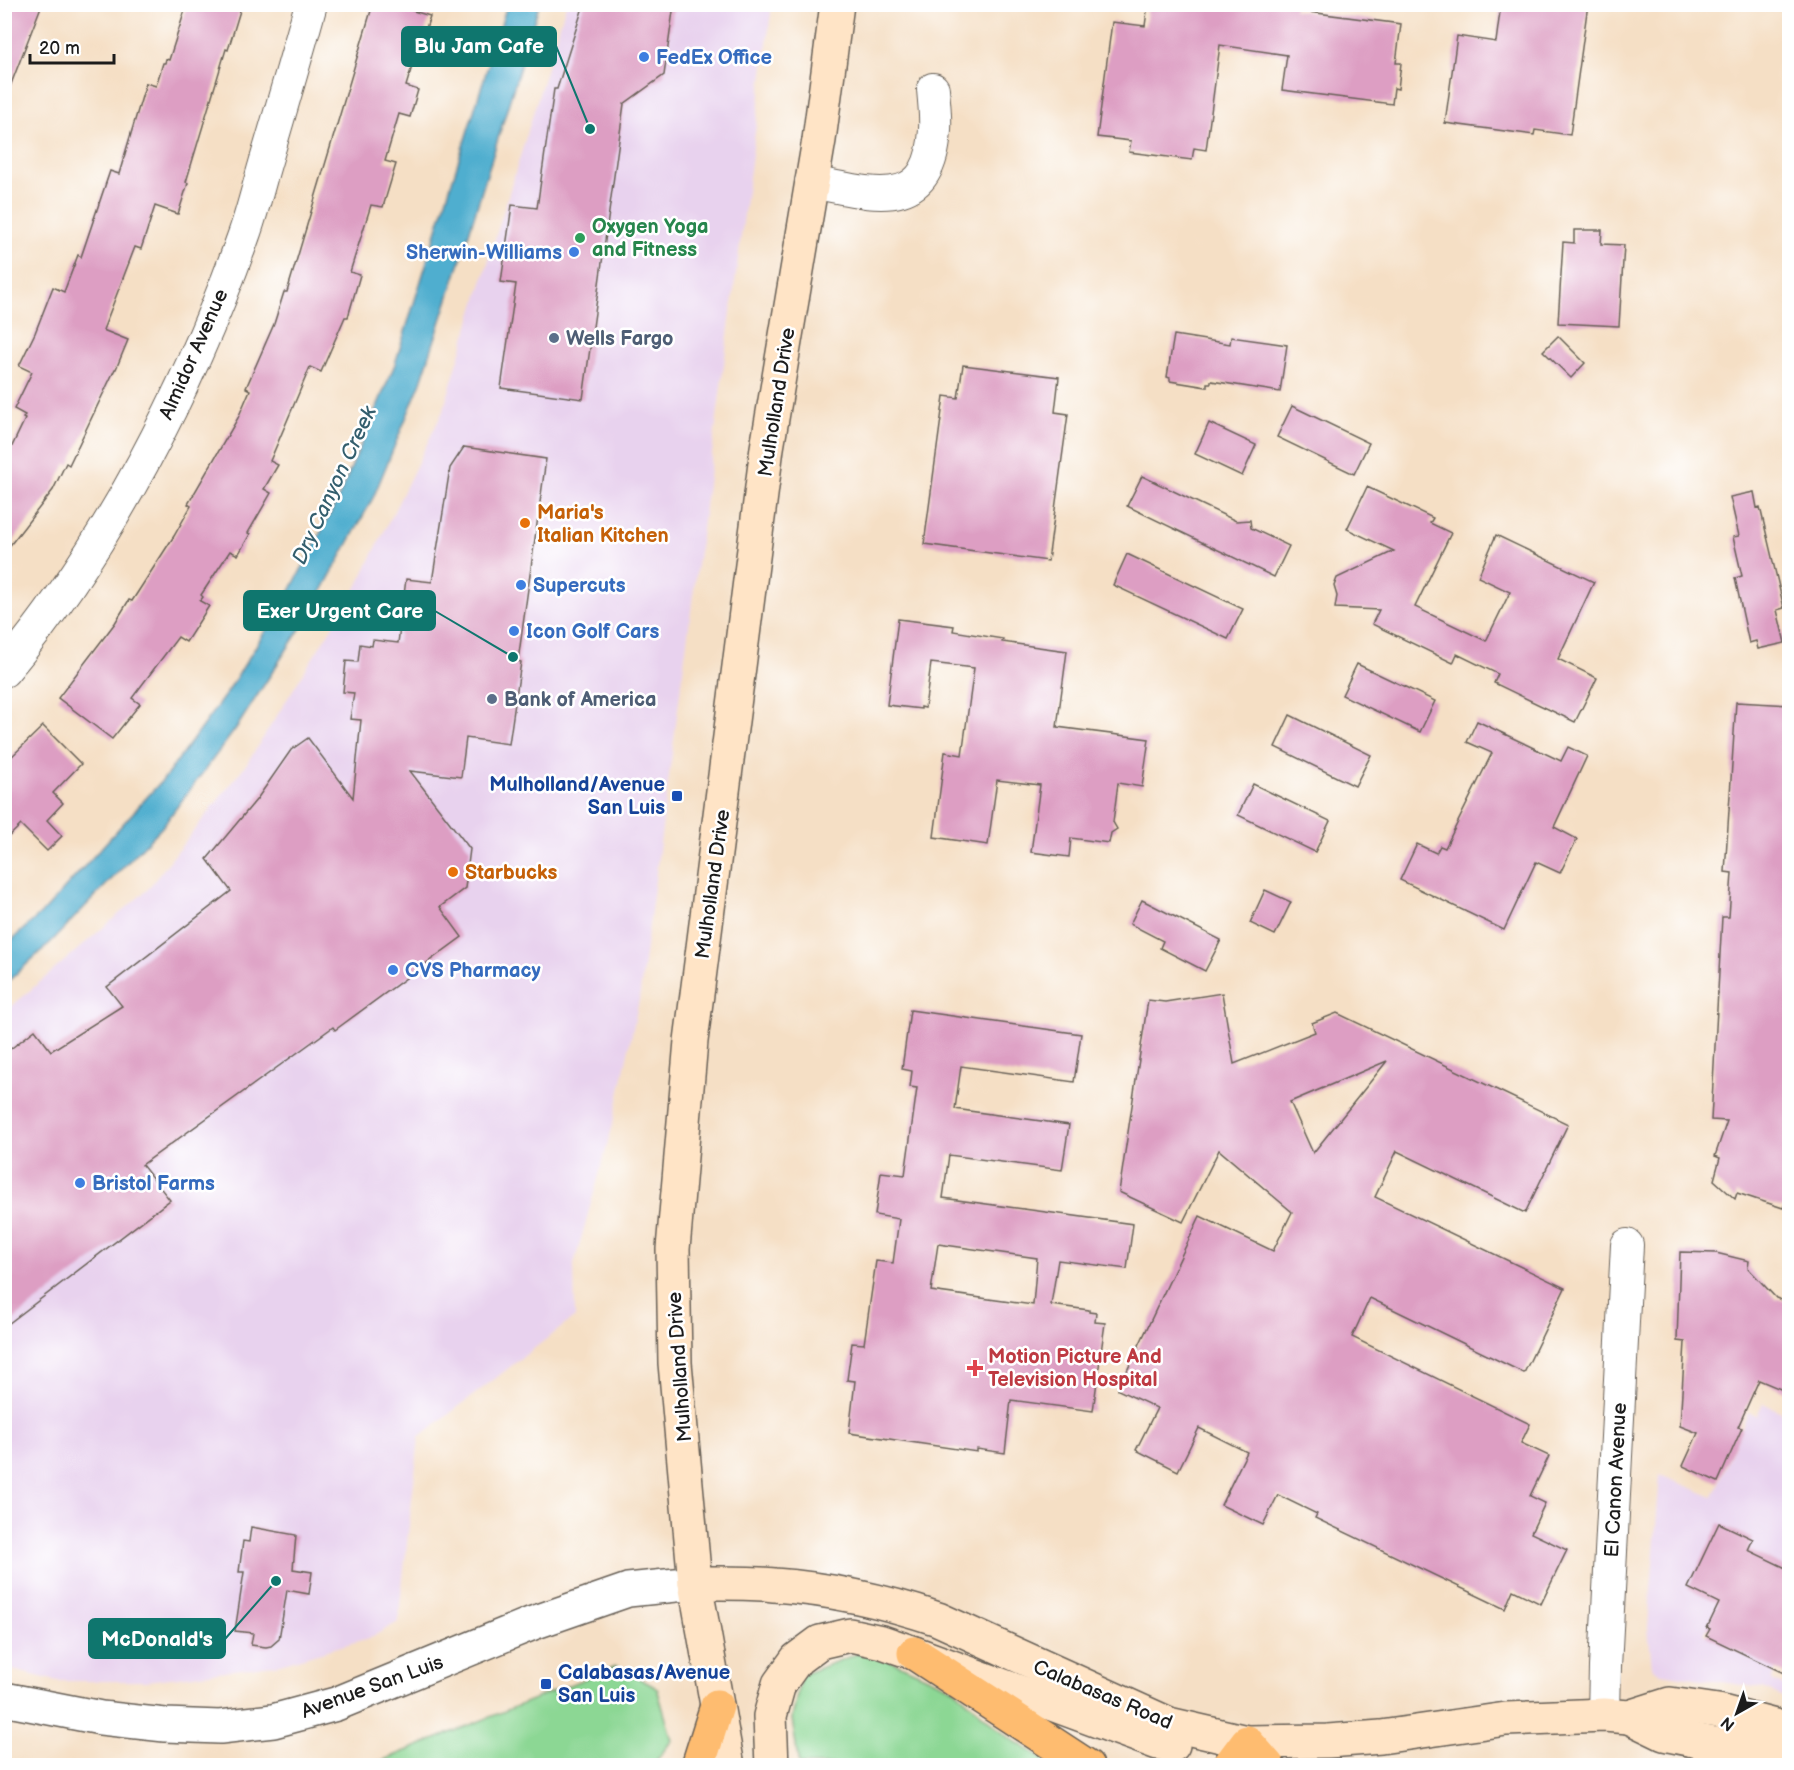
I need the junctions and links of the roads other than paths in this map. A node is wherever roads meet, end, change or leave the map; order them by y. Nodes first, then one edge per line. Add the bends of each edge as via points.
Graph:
1 (311, 4) edge
2 (837, 4) edge
3 (933, 89) dead end
4 (812, 182) junction
5 (4, 671) edge
6 (1628, 1245) dead end
7 (695, 1583) junction
8 (914, 1653) junction
9 (4, 1699) edge
10 (717, 1706) junction
11 (1617, 1716) junction
12 (1790, 1731) edge
13 (1248, 1758) edge
14 (1790, 1763) edge
15 (698, 1766) edge
16 (728, 1766) edge
17 (772, 1766) edge
18 (1087, 1766) edge

1 - 5 street, Almidor Avenue via 244,234 201,343 139,471 79,570
2 - 4 main road, Mulholland Drive
3 - 4 street via 932,153 916,184 892,193
4 - 7 main road, Mulholland Drive via 767,448 691,1041 682,1141 673,1250 675,1364
6 - 11 street, El Canon Avenue via 1605,1667
7 - 9 street, Avenue San Luis via 628,1590 533,1623 336,1704 273,1721 220,1727 165,1725 101,1718
7 - 10 main road, Mulholland Drive
7 - 13 main road, Calabasas Road via 773,1584 841,1593 907,1608
8 - 13 main road via 1158,1743
8 - 17 main road via 850,1635 820,1642 797,1659 779,1684 770,1716
8 - 18 highway
10 - 15 highway
10 - 16 main road, Mulholland Drive
11 - 12 main road, Calabasas Road via 1670,1704 1718,1711
11 - 13 main road, Calabasas Road via 1506,1719 1328,1742
11 - 14 main road, Calabasas Road via 1664,1734

